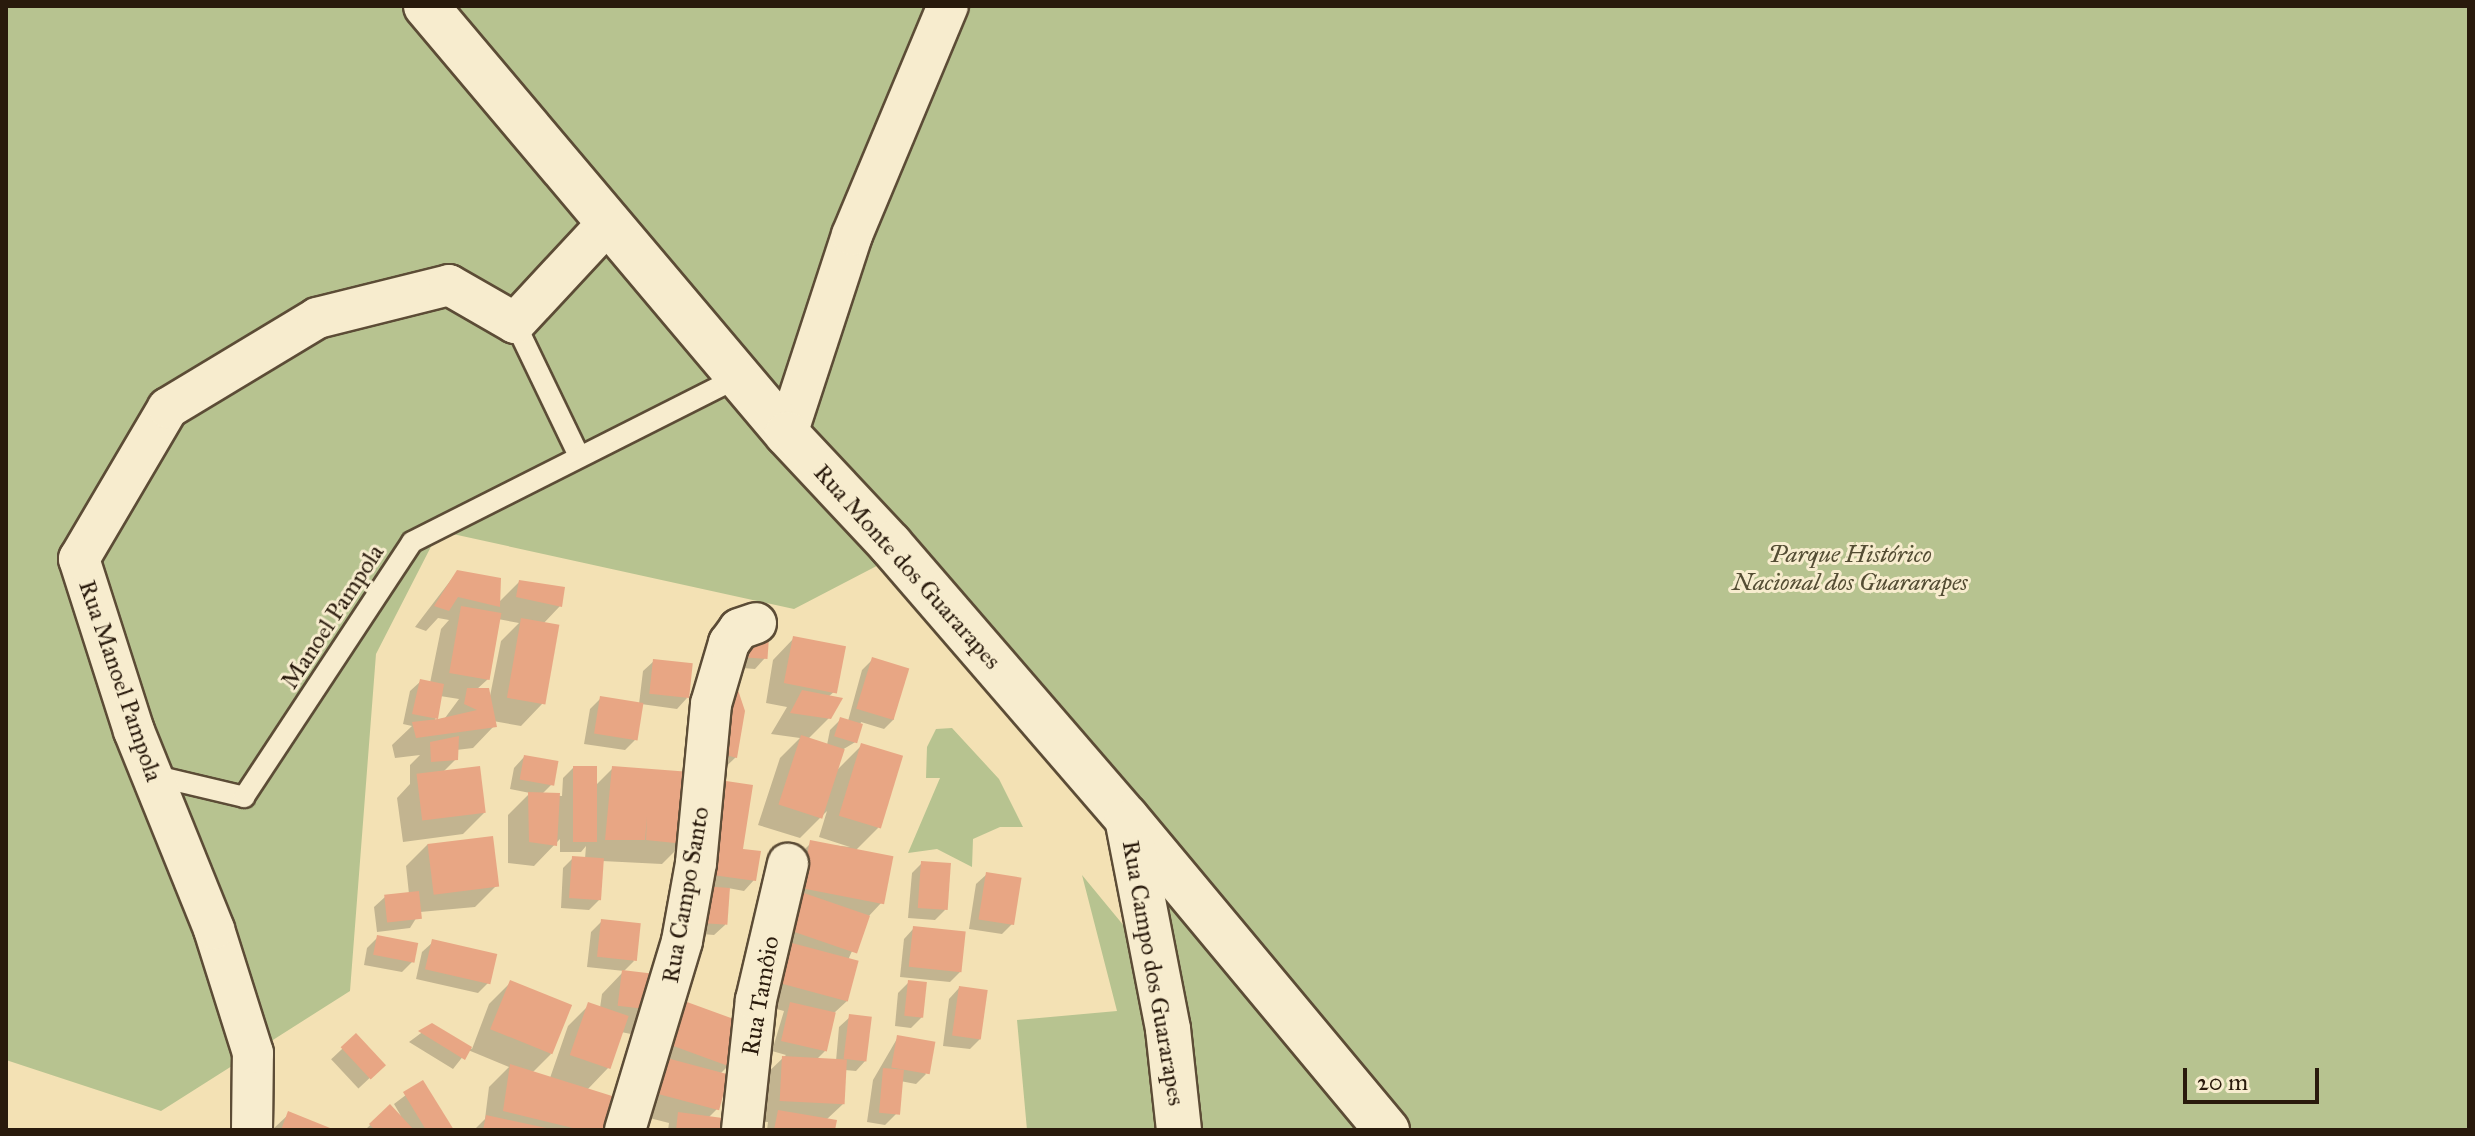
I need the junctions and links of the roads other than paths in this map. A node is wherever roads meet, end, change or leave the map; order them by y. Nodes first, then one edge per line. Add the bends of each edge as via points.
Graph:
1 (426, 6) edge
2 (948, 6) edge
3 (609, 222) junction
4 (515, 323) junction
5 (739, 377) junction
6 (787, 434) junction
7 (579, 456) junction
8 (756, 623) dead end
9 (152, 775) junction
10 (1126, 817) junction
11 (788, 864) dead end
12 (252, 1130) edge
13 (625, 1130) edge
14 (742, 1130) edge
15 (1179, 1130) edge
16 (1387, 1130) edge

1 - 3 main road, Rua Monte dos Guararapes
2 - 6 street via 852,235
3 - 4 street
3 - 5 main road, Rua Monte dos Guararapes
4 - 7 lane
4 - 9 street, Rua Manoel Pampola via 449,285 346,310 317,318 168,408 79,559
5 - 6 main road, Rua Monte dos Guararapes
5 - 7 lane, Manoel Pampola
6 - 10 main road, Rua Monte dos Guararapes via 890,544
7 - 9 lane, Manoel Pampola via 412,542 244,797
8 - 13 street, Rua Campo Santo via 739,629 729,643 711,704 696,863 682,941
9 - 12 street, Rua Manoel Pampola via 214,929 253,1053
10 - 15 main road, Rua Campo dos Guararapes via 1168,1029
10 - 16 main road, Rua Monte dos Guararapes
11 - 14 street, Rua Tamôio via 756,1000

